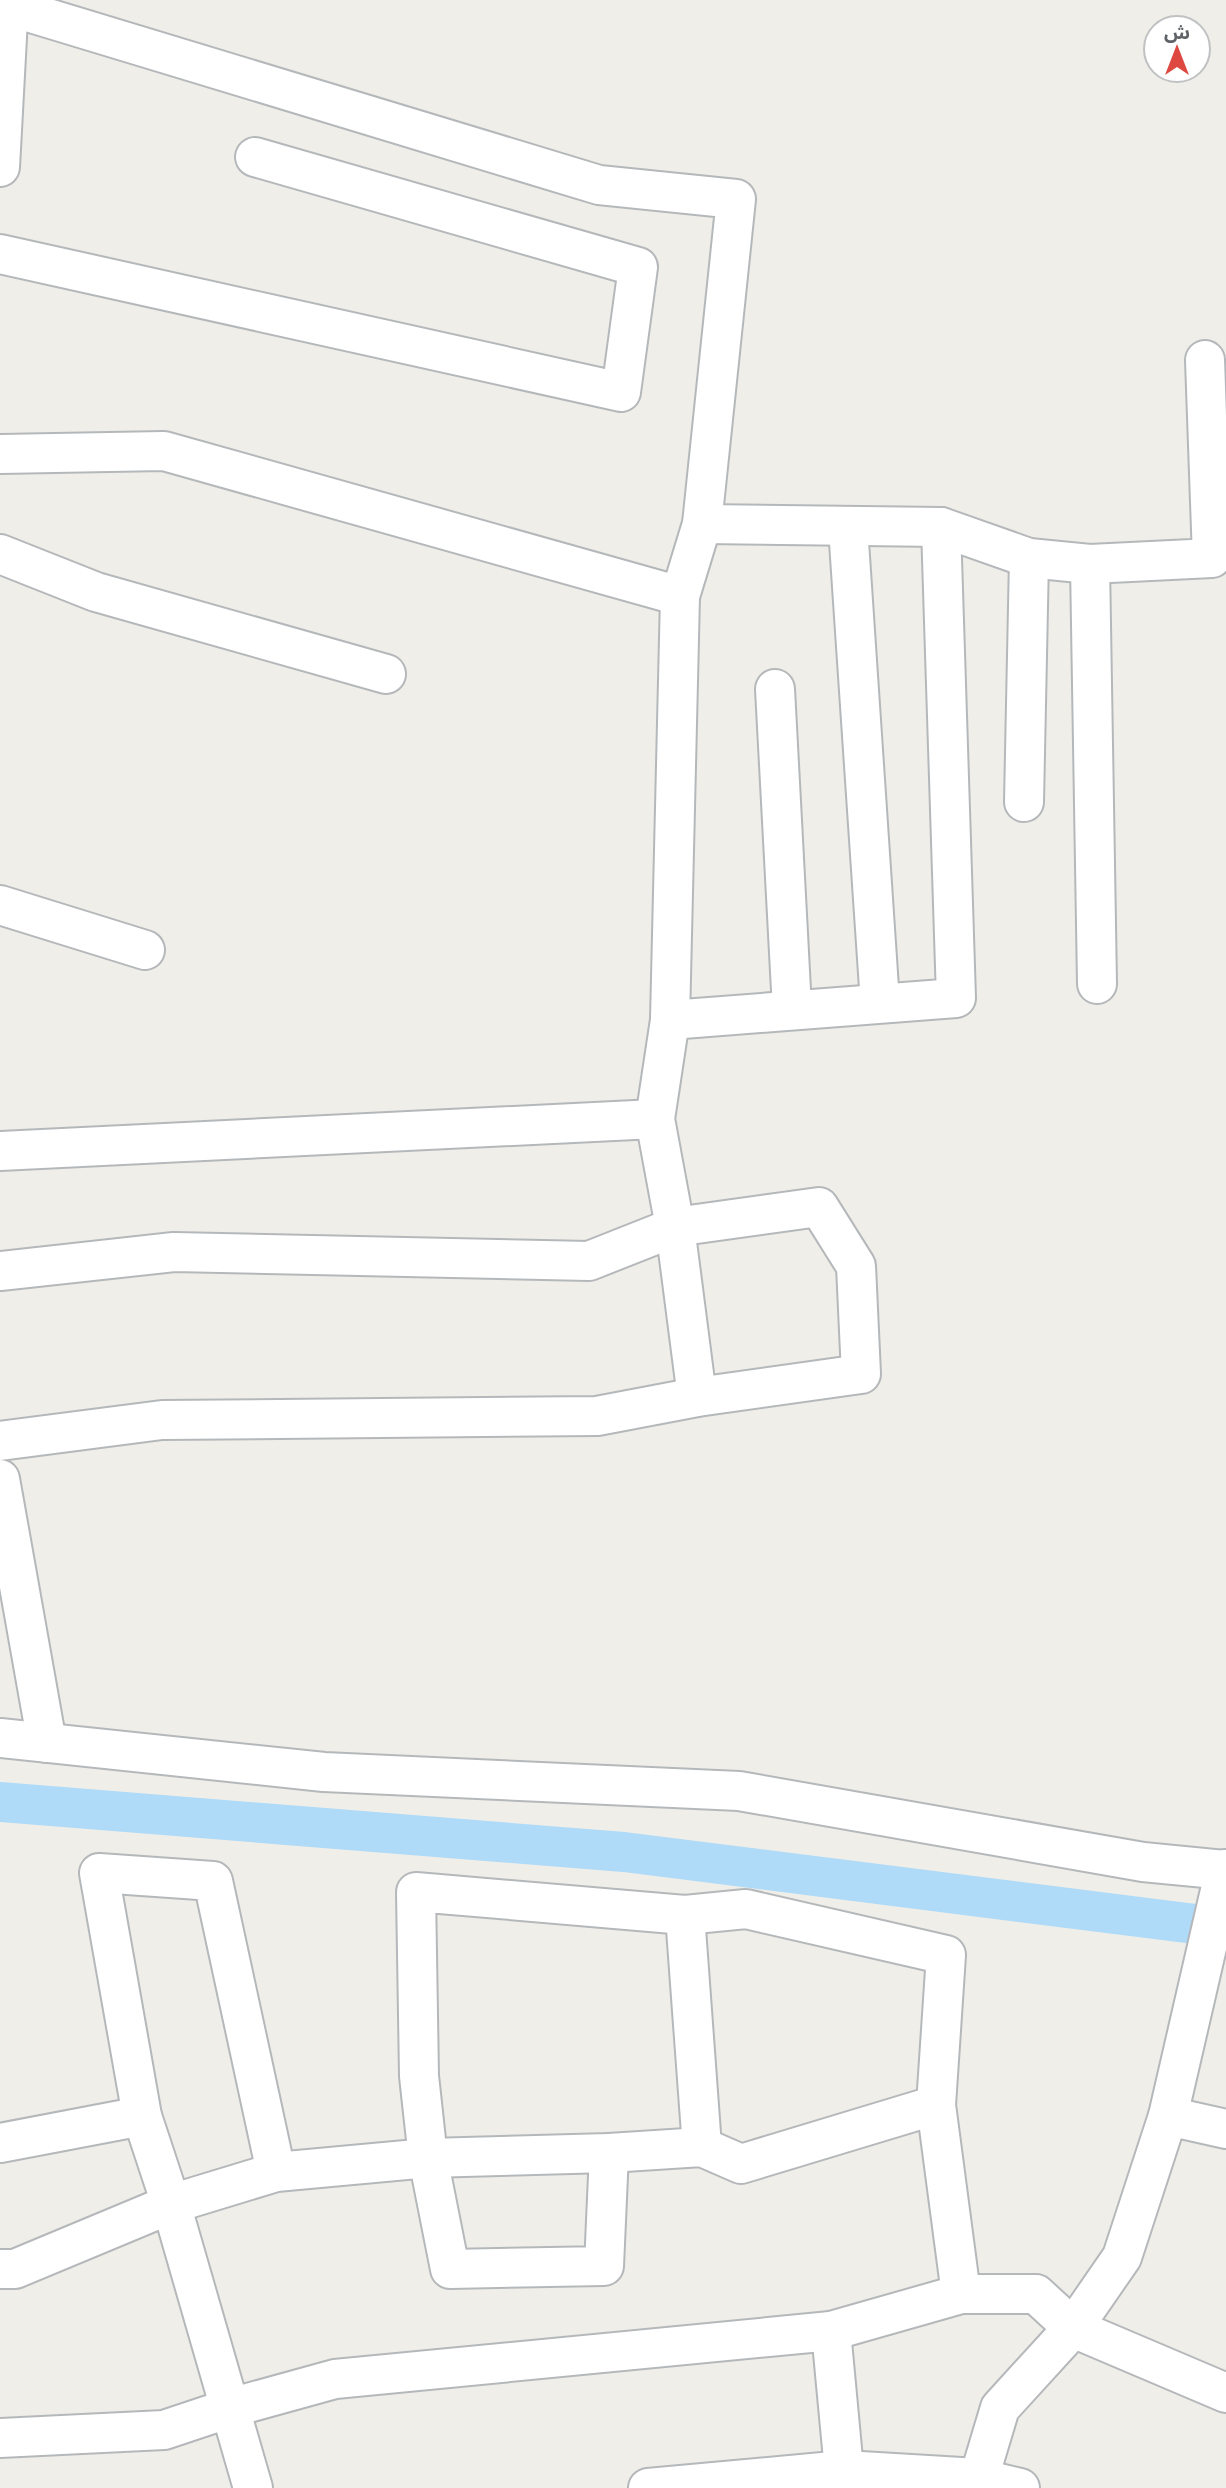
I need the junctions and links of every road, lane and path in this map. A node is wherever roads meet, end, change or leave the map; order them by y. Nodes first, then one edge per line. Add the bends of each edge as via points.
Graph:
1 (8, 3) edge
2 (255, 156) dead end
3 (0, 167) edge
4 (0, 254) edge
5 (1205, 360) dead end
6 (0, 454) edge
7 (702, 524) junction
8 (848, 527) junction
9 (941, 527) junction
10 (0, 554) edge
11 (1029, 558) junction
12 (1090, 564) junction
13 (680, 596) junction
14 (386, 674) dead end
15 (775, 689) dead end
16 (1024, 802) dead end
17 (0, 905) edge
18 (145, 950) dead end
19 (1097, 984) dead end
20 (880, 1003) junction
21 (792, 1009) junction
22 (670, 1020) junction
23 (655, 1119) junction
24 (0, 1151) edge
25 (675, 1227) junction
26 (0, 1271) edge
27 (697, 1397) junction
28 (0, 1441) edge
29 (0, 1479) edge
30 (0, 1738) edge
31 (47, 1743) junction
32 (1225, 1869) edge
33 (685, 1915) junction
34 (936, 2105) junction
35 (142, 2116) junction
36 (1168, 2116) junction
37 (1226, 2129) edge
38 (0, 2143) edge
39 (702, 2147) junction
40 (609, 2153) junction
41 (428, 2158) junction
42 (276, 2172) junction
43 (172, 2204) junction
44 (0, 2269) edge
45 (961, 2294) junction
46 (1073, 2328) junction
47 (831, 2331) junction
48 (1226, 2393) edge
49 (230, 2408) junction
50 (0, 2438) edge
51 (844, 2470) junction
52 (977, 2483) edge
53 (253, 2488) edge
54 (648, 2488) edge
55 (1020, 2488) edge

1 - 3 street
1 - 7 street via 599,185 736,199
2 - 4 street via 638,267 621,392
5 - 12 street via 1212,558
6 - 13 street via 164,451
7 - 8 street
7 - 13 street
8 - 9 street
8 - 20 street
9 - 11 street
9 - 20 street via 956,998
10 - 14 street via 96,593
11 - 12 street
11 - 16 street
12 - 19 street
13 - 22 street
15 - 21 street
17 - 18 street
20 - 21 street
21 - 22 street
22 - 23 street
23 - 24 street
23 - 25 street
25 - 26 street via 589,1261 174,1252
25 - 27 street
25 - 27 street via 819,1207 856,1266 860,1374
27 - 28 street via 597,1416 162,1420
29 - 31 street
30 - 31 street
31 - 32 street via 324,1772 739,1791 1143,1862
32 - 36 street
33 - 34 street via 746,1909 946,1955
33 - 39 street
33 - 41 street via 416,1892 419,2076
34 - 39 street via 741,2164
34 - 45 street
35 - 38 street
35 - 42 street via 99,1872 213,1881
35 - 43 street
36 - 37 street
36 - 46 street via 1122,2258
39 - 40 street
40 - 41 street
40 - 41 street via 604,2266 450,2269
41 - 42 street
42 - 43 street
43 - 44 street via 15,2269
43 - 49 street
45 - 46 street via 1036,2294
45 - 47 street
46 - 48 street
46 - 52 street via 1000,2408
47 - 49 street via 335,2379
47 - 51 street
49 - 50 street via 164,2430
49 - 53 street
51 - 52 street
51 - 54 street
52 - 55 street

